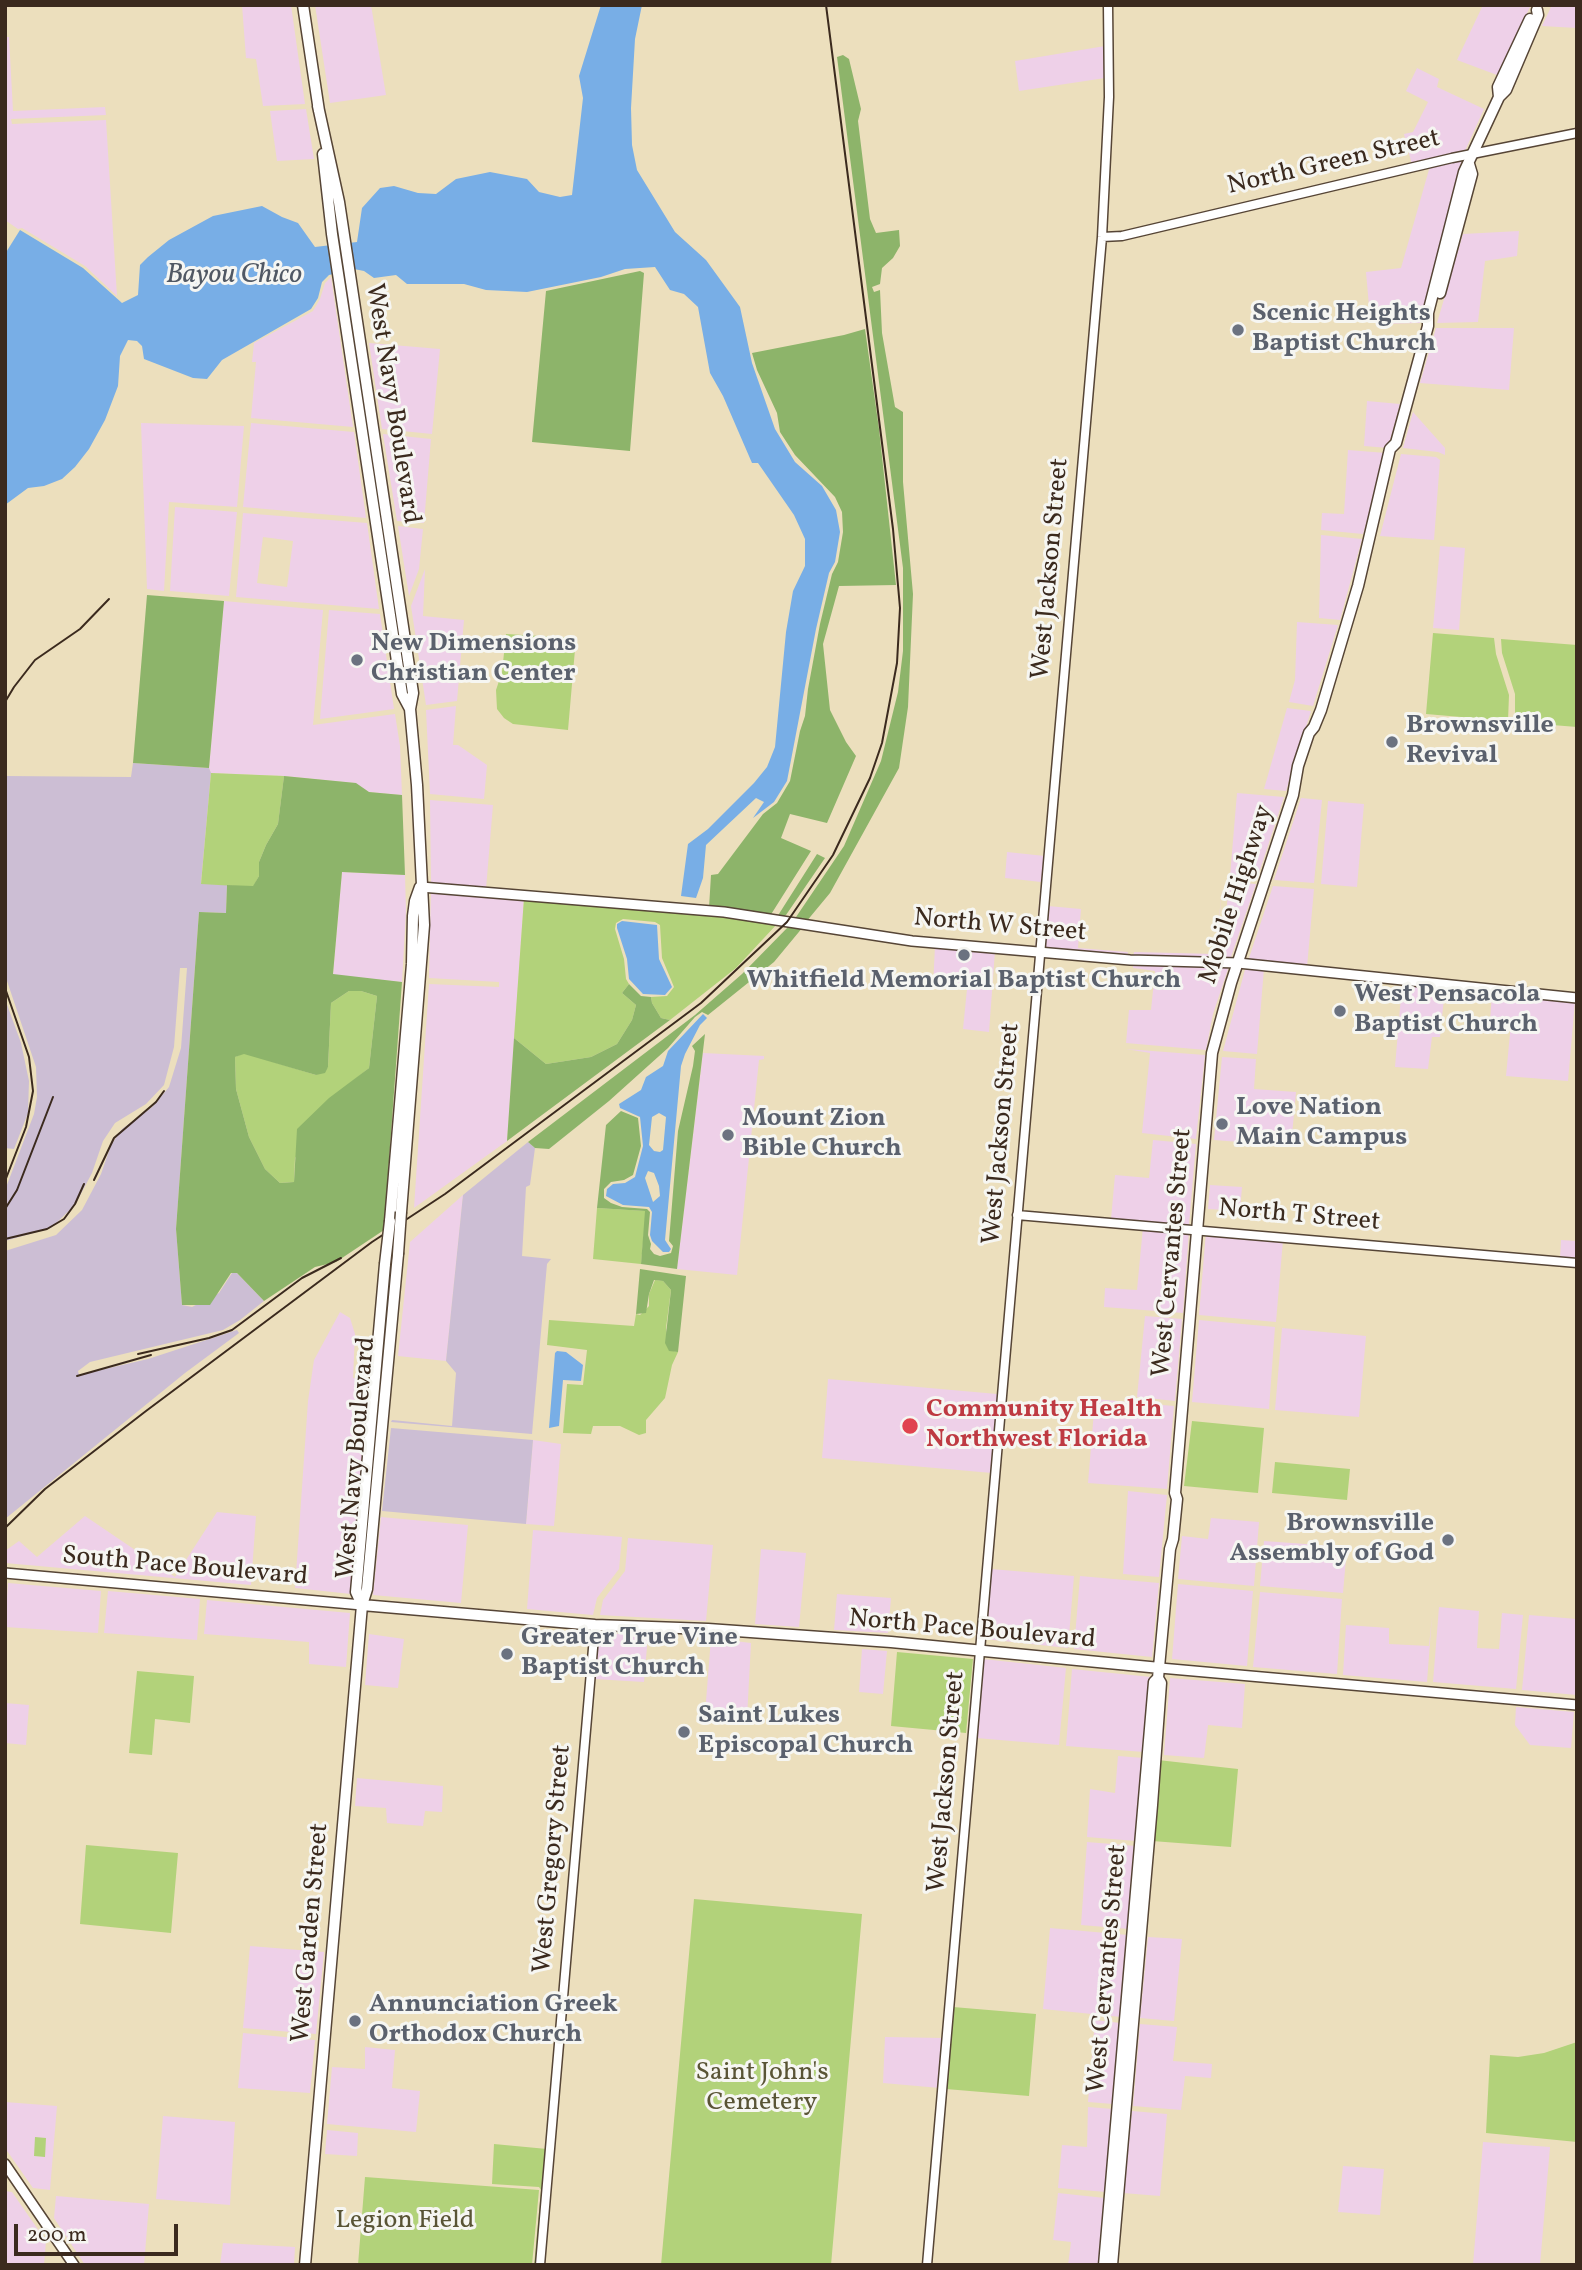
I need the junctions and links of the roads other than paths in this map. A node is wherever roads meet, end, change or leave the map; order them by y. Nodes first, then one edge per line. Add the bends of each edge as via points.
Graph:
1 (303, 5) edge
2 (1108, 5) edge
3 (1539, 8) edge
4 (318, 106) junction
5 (1577, 133) edge
6 (1472, 159) junction
7 (1101, 237) junction
8 (410, 709) junction
9 (421, 887) junction
10 (1040, 952) junction
11 (1238, 963) junction
12 (1577, 998) edge
13 (1221, 1017) joint
14 (1017, 1215) junction
15 (1197, 1229) junction
16 (1577, 1263) edge
17 (6, 1573) edge
18 (5, 1579) edge
19 (362, 1605) junction
20 (595, 1625) junction
21 (981, 1650) junction
22 (1159, 1673) junction
23 (1577, 1705) edge
24 (5, 2164) edge
25 (74, 2265) edge
26 (305, 2265) edge
27 (540, 2265) edge
28 (928, 2265) edge
29 (1104, 2265) edge
30 (1112, 2265) edge

1 - 4 main road, West Navy Boulevard
2 - 7 street, West Jackson Street via 1109,97
3 - 6 main road, Mobile Highway
4 - 8 main road, West Navy Boulevard via 332,234 402,694
4 - 8 main road, West Navy Boulevard via 344,232 413,692
5 - 6 street, North Green Street
6 - 7 street, North Green Street
6 - 11 main road, Mobile Highway via 1469,187 1429,320 1384,499 1304,768
7 - 10 street, West Jackson Street
8 - 9 main road, West Navy Boulevard
9 - 10 main road, North W Street via 724,912 912,941
9 - 19 main road, West Navy Boulevard, bridge via 422,956 398,1254
9 - 19 main road, West Navy Boulevard, bridge via 413,914 356,1592
10 - 11 main road, North W Street
10 - 14 street, West Jackson Street
11 - 12 main road, North W Street
11 - 13 main road, Mobile Highway
13 - 15 main road, West Cervantes Street via 1212,1054
14 - 15 street, North T Street
14 - 21 street, West Jackson Street
15 - 16 street, North T Street
15 - 22 main road, West Cervantes Street
17 - 18 street
17 - 19 main road, South Pace Boulevard
19 - 20 main road, North Pace Boulevard
19 - 26 main road, West Garden Street
20 - 21 main road, North Pace Boulevard
20 - 27 street, West Gregory Street
21 - 22 main road, North Pace Boulevard
21 - 28 street, West Jackson Street
22 - 23 main road, North Pace Boulevard
22 - 29 main road, West Cervantes Street via 1154,1682
22 - 30 main road, West Cervantes Street
24 - 25 main road

